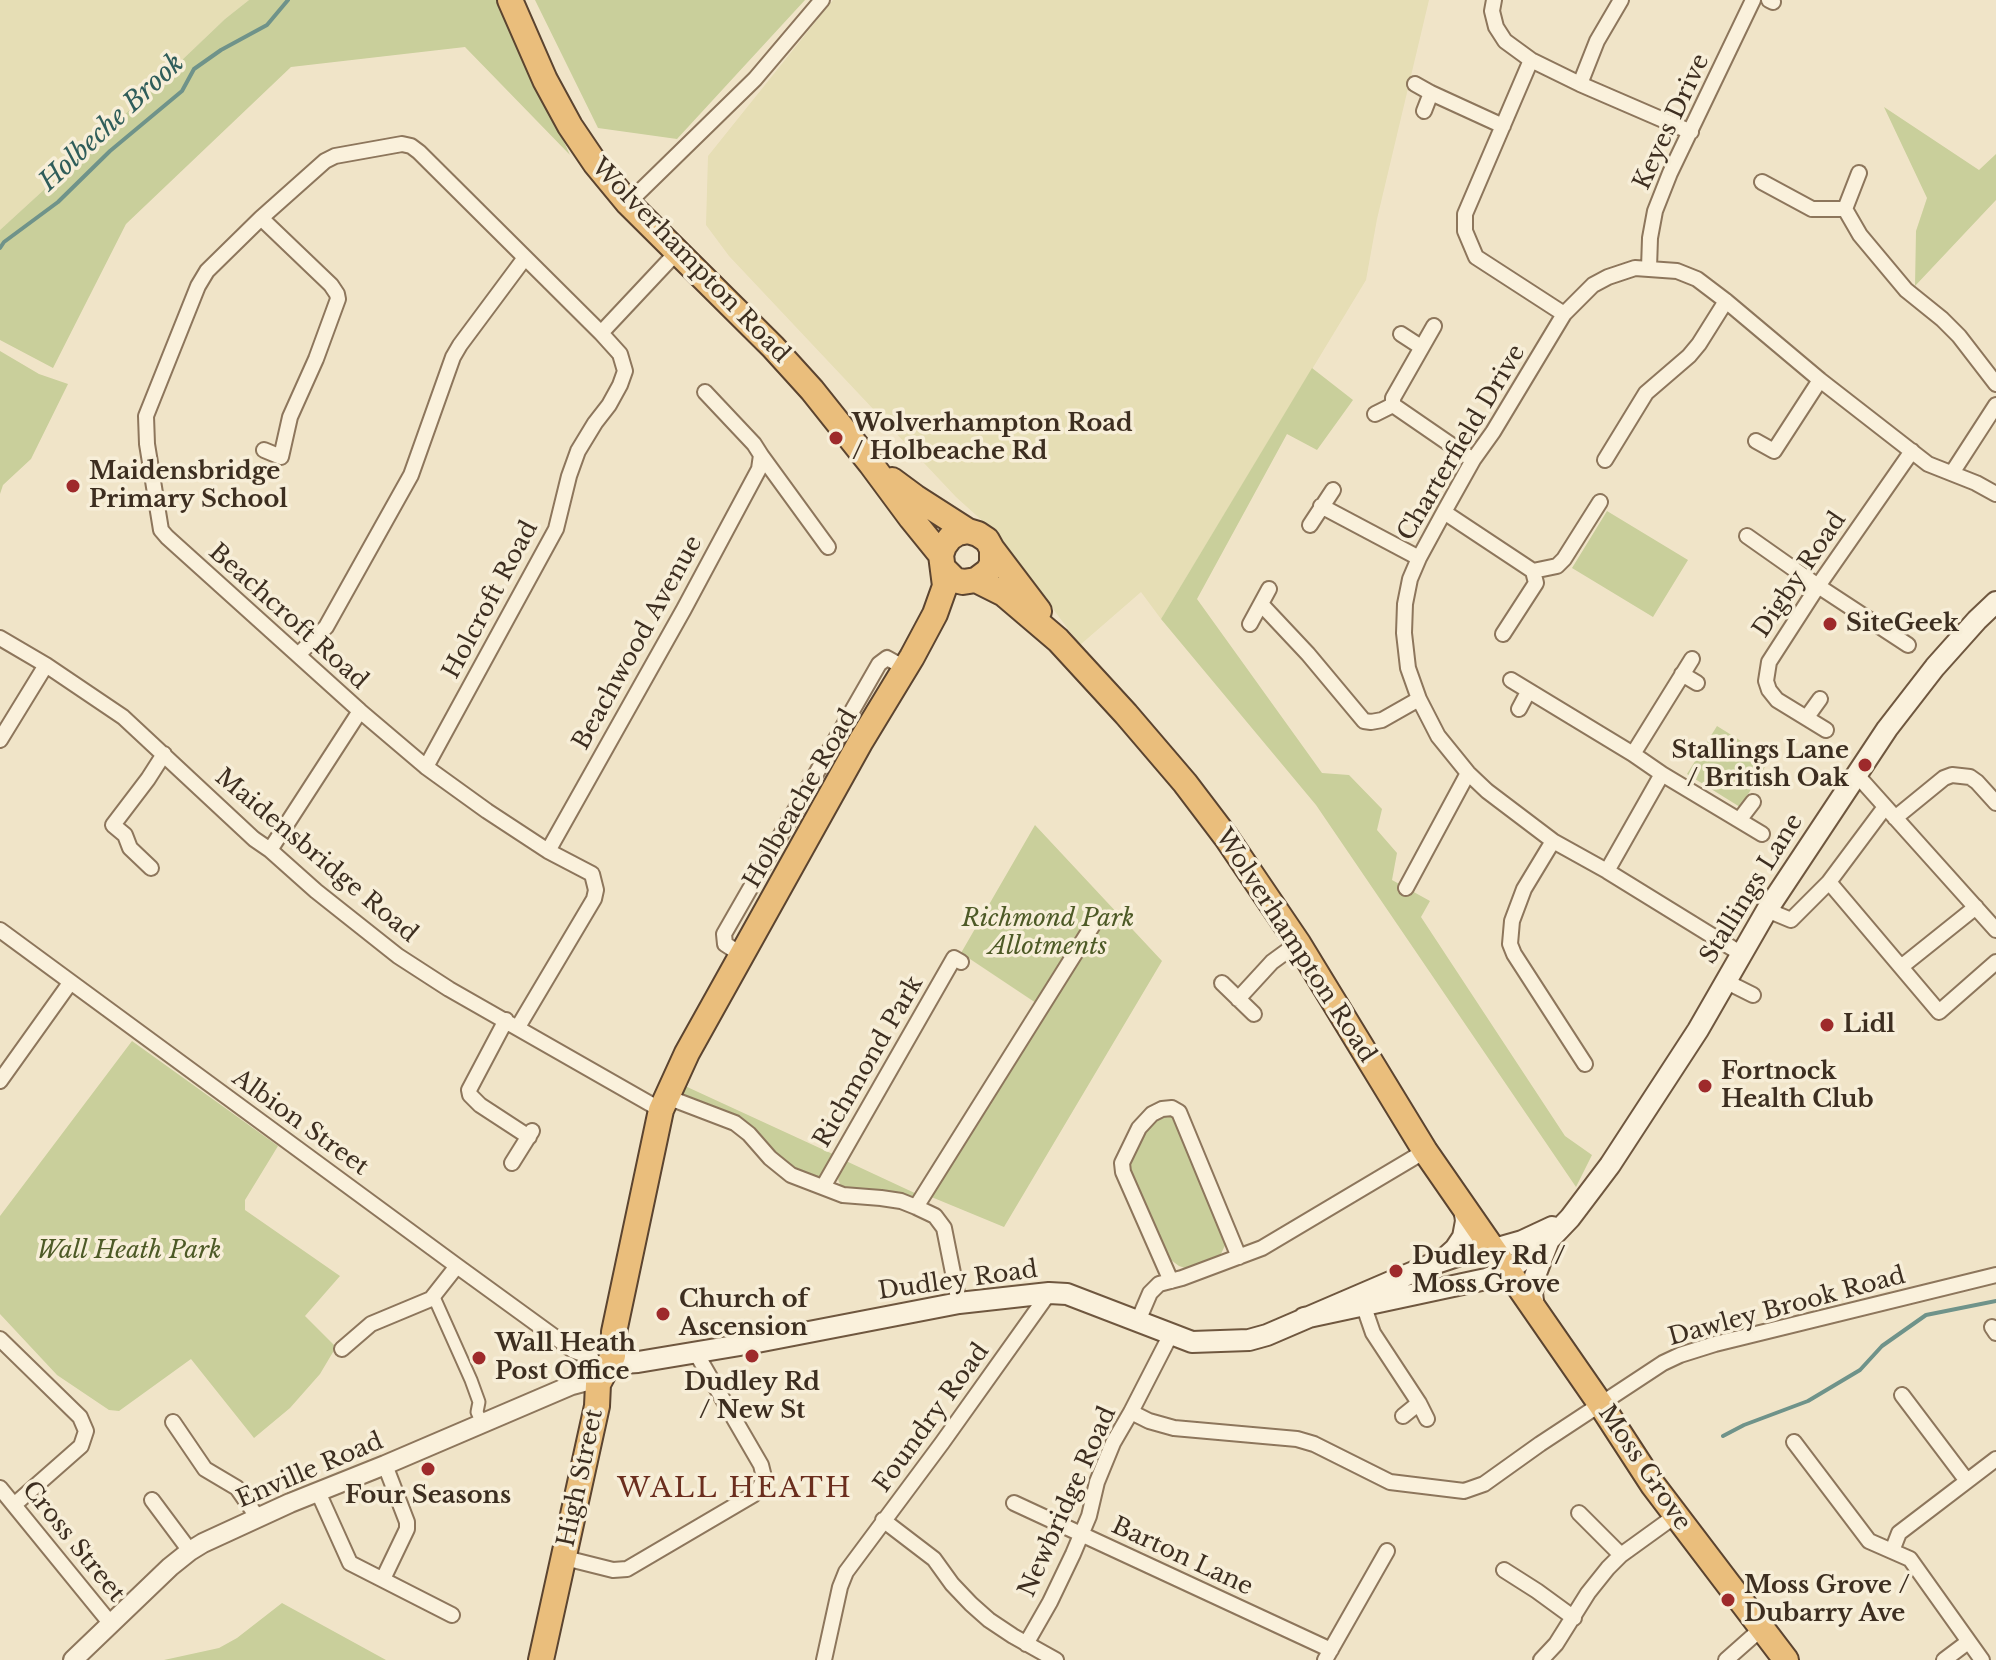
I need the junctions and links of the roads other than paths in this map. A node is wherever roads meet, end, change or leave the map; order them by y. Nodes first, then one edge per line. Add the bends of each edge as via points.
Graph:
1 (510, 0) edge
2 (822, 0) edge
3 (1494, 0) edge
4 (1621, 0) edge
5 (1753, 0) edge
6 (1531, 60) junction
7 (1415, 84) dead end
8 (1580, 84) junction
9 (1431, 93) junction
10 (1424, 111) dead end
11 (1503, 126) junction
12 (1691, 132) junction
13 (1859, 173) dead end
14 (1762, 182) dead end
15 (628, 203) junction
16 (1845, 209) junction
17 (261, 218) junction
18 (677, 252) junction
19 (524, 259) junction
20 (1649, 268) junction
21 (1726, 301) junction
22 (1564, 314) junction
23 (1434, 326) dead end
24 (601, 333) junction
25 (1401, 334) dead end
26 (1421, 347) junction
27 (623, 364) joint
28 (1820, 380) junction
29 (1996, 384) edge
30 (705, 392) dead end
31 (1393, 405) junction
32 (1996, 405) edge
33 (1375, 414) dead end
34 (1756, 441) dead end
35 (264, 450) dead end
36 (1912, 451) junction
37 (761, 455) junction
38 (1473, 460) junction
39 (1605, 460) dead end
40 (871, 464) junction
41 (1952, 473) junction
42 (1333, 490) dead end
43 (1996, 494) edge
44 (1600, 502) dead end
45 (1321, 506) junction
46 (1444, 512) junction
47 (1310, 525) dead end
48 (968, 531) junction
49 (1747, 536) dead end
50 (828, 547) dead end
51 (992, 549) junction
52 (1419, 558) junction
53 (943, 562) junction
54 (1533, 571) junction
55 (975, 581) junction
56 (1818, 586) junction
57 (1269, 589) dead end
58 (1996, 602) edge
59 (1261, 604) junction
60 (1250, 624) dead end
61 (1503, 634) dead end
62 (0, 638) edge
63 (1058, 640) junction
64 (1908, 645) dead end
65 (298, 655) junction
66 (1692, 659) dead end
67 (908, 662) junction
68 (46, 665) junction
69 (1682, 674) junction
70 (1511, 680) dead end
71 (1697, 683) dead end
72 (1528, 692) junction
73 (1419, 699) junction
74 (1820, 699) dead end
75 (1519, 709) dead end
76 (360, 711) junction
77 (1807, 717) junction
78 (1826, 730) dead end
79 (0, 740) edge
80 (164, 754) junction
81 (1633, 754) junction
82 (426, 767) junction
83 (1468, 773) junction
84 (1662, 774) junction
85 (1856, 774) junction
86 (1994, 797) edge
87 (1753, 802) dead end
88 (1890, 813) junction
89 (1740, 819) junction
90 (1762, 834) dead end
91 (1553, 841) junction
92 (270, 850) junction
93 (548, 851) junction
94 (151, 868) dead end
95 (1607, 871) junction
96 (1829, 882) junction
97 (1406, 888) dead end
98 (1976, 907) junction
99 (1767, 910) junction
100 (1096, 920) dead end
101 (0, 930) edge
102 (1996, 930) edge
103 (1298, 943) junction
104 (1740, 953) junction
105 (954, 958) dead end
106 (1996, 962) edge
107 (1901, 967) junction
108 (1725, 981) junction
109 (70, 983) junction
110 (1222, 983) dead end
111 (1753, 995) dead end
112 (1238, 999) junction
113 (1254, 1014) dead end
114 (512, 1024) junction
115 (1585, 1064) dead end
116 (0, 1081) edge
117 (664, 1104) junction
118 (1425, 1151) junction
119 (512, 1163) dead end
120 (823, 1187) junction
121 (916, 1207) junction
122 (1464, 1207) junction
123 (1570, 1218) junction
124 (1549, 1240) junction
125 (1494, 1249) junction
126 (1239, 1257) junction
127 (1444, 1259) junction
128 (457, 1266) junction
129 (1509, 1270) junction
130 (1996, 1275) edge
131 (1171, 1281) junction
132 (1049, 1293) junction
133 (433, 1295) junction
134 (959, 1303) junction
135 (1364, 1307) junction
136 (1534, 1309) junction
137 (1304, 1318) junction
138 (1138, 1321) junction
139 (1171, 1334) junction
140 (0, 1339) edge
141 (342, 1349) dead end
142 (696, 1353) junction
143 (602, 1356) junction
144 (598, 1384) junction
145 (1902, 1395) dead end
146 (1419, 1403) junction
147 (1601, 1405) junction
148 (1131, 1412) junction
149 (1403, 1416) dead end
150 (1427, 1419) dead end
151 (173, 1422) dead end
152 (482, 1423) junction
153 (1794, 1442) dead end
154 (1996, 1459) edge
155 (385, 1465) junction
156 (1967, 1481) junction
157 (0, 1488) edge
158 (318, 1492) junction
159 (152, 1500) dead end
160 (1014, 1502) dead end
161 (14, 1505) junction
162 (1579, 1513) dead end
163 (1675, 1516) junction
164 (258, 1518) junction
165 (883, 1520) junction
166 (1082, 1534) junction
167 (190, 1551) junction
168 (1387, 1551) dead end
169 (1892, 1551) junction
170 (1621, 1555) junction
171 (565, 1558) junction
172 (1504, 1570) dead end
173 (383, 1579) junction
174 (452, 1615) dead end
175 (1574, 1618) junction
176 (111, 1624) junction
177 (1761, 1629) junction
178 (1968, 1642) junction
179 (1026, 1644) junction
180 (1328, 1655) edge
181 (73, 1660) edge
182 (541, 1660) edge
183 (824, 1660) edge
184 (1056, 1660) edge
185 (1541, 1660) edge
186 (1726, 1660) edge
187 (1786, 1660) edge
188 (1944, 1660) edge
189 (1982, 1660) edge

1 - 15 highway, Wolverhampton Road via 570,126
2 - 15 street via 755,79
3 - 6 street via 1496,27 1505,41
4 - 8 street
5 - 12 street, Keyes Drive
6 - 8 street
6 - 11 street
7 - 9 street
8 - 12 street
9 - 10 street
9 - 11 street
11 - 22 street via 1465,214 1468,242 1476,257
12 - 20 street, Keyes Drive via 1655,211
13 - 16 street
14 - 16 street via 1812,209
15 - 18 highway, Wolverhampton Road
16 - 29 street via 1906,290 1950,328
17 - 19 street, Beachcroft Road via 325,161 402,144 419,152
17 - 35 street via 331,285 338,299 290,417 281,457
17 - 65 street, Beachcroft Road via 198,286 146,416 147,444 161,530
18 - 24 street
18 - 40 highway, Wolverhampton Road via 773,347
19 - 24 street, Beachcroft Road
19 - 65 street via 453,357 411,475 326,627
20 - 21 street, Charterfield Drive via 1697,279
20 - 22 street, Charterfield Drive via 1635,268 1593,285
21 - 28 street, Charterfield Drive
21 - 39 street via 1689,356 1646,393
22 - 38 street, Charterfield Drive
23 - 26 street
24 - 27 street, Beachcroft Road
25 - 26 street
26 - 31 street
27 - 82 street, Holcroft Road via 620,385 578,451 556,529
28 - 34 street via 1774,451
28 - 36 street, Charterfield Drive
30 - 37 street
31 - 33 street
31 - 38 street
32 - 41 street
36 - 41 street, Charterfield Drive
36 - 56 street, Digby Road
37 - 50 street
37 - 93 street, Beachwood Avenue via 737,511
38 - 46 street, Charterfield Drive
40 - 48 highway, Wolverhampton Road
40 - 53 highway, Wolverhampton Road
41 - 43 street, Charterfield Drive
42 - 45 street
44 - 54 street via 1564,559 1557,566
45 - 47 street
45 - 52 street
46 - 52 street, Charterfield Drive
46 - 54 street
48 - 51 highway via 987,540
48 - 53 highway via 950,538
49 - 56 street
51 - 55 highway via 992,564
51 - 63 highway, Wolverhampton Road
52 - 73 street, Charterfield Drive via 1410,579 1404,633
53 - 55 highway via 955,580
53 - 67 highway, Holbeache Road via 943,595
54 - 61 street via 1536,583
55 - 63 highway, Wolverhampton Road via 1004,594
55 - 67 highway, Holbeache Road
56 - 64 street
56 - 77 street, Digby Road via 1769,662 1766,681 1777,700
57 - 59 street
58 - 85 main road, Stallings Lane via 1926,677
59 - 60 street
59 - 73 street via 1364,721 1382,720
62 - 68 street, Maidensbridge Road
63 - 103 highway, Wolverhampton Road via 1185,783
65 - 76 street, Beachcroft Road
66 - 69 street
67 - 117 highway, Holbeache Road via 687,1053
68 - 79 street
68 - 80 street, Maidensbridge Road via 123,717
69 - 71 street
69 - 81 street
70 - 72 street
72 - 75 street
72 - 81 street
73 - 83 street, Charterfield Drive via 1438,736
74 - 77 street
76 - 82 street, Beachcroft Road
76 - 92 street, Beachcroft Road
77 - 78 street, Digby Road
80 - 92 street, Maidensbridge Road
80 - 94 street via 148,779 107,821
81 - 84 street
82 - 93 street, Beachcroft Road
83 - 91 street, Charterfield Drive
83 - 97 street
84 - 89 street
84 - 95 street
85 - 88 street
85 - 99 main road, Stallings Lane
86 - 88 street via 1970,777 1952,775
87 - 89 street
88 - 96 street
88 - 98 street
89 - 90 street
91 - 95 street, Charterfield Drive
91 - 115 street via 1524,889 1510,944
92 - 114 street, Maidensbridge Road via 398,956
93 - 114 street, Beachcroft Road via 592,874 596,890
95 - 104 street, Charterfield Drive
96 - 99 street via 1791,920
96 - 107 street
98 - 102 street
98 - 107 street
99 - 104 main road, Stallings Lane
100 - 121 street
101 - 109 street, Albion Street
103 - 112 street
103 - 118 highway, Wolverhampton Road
104 - 108 main road, Stallings Lane
105 - 120 street, Richmond Park
106 - 107 street via 1939,1012
108 - 111 street
108 - 123 main road, Stallings Lane via 1610,1165
109 - 116 street
109 - 128 street, Albion Street
110 - 112 street
112 - 113 street
114 - 117 street, Maidensbridge Road
114 - 119 street, Beachcroft Road via 469,1090 480,1105 530,1134
117 - 120 street, Maidensbridge Road via 735,1123 782,1169
117 - 143 highway, High Street via 614,1332
118 - 122 highway, Wolverhampton Road
118 - 126 street
120 - 121 street, Maidensbridge Road
121 - 134 street via 935,1216 944,1228
122 - 125 highway, Wolverhampton Road
122 - 127 main road via 1463,1237
123 - 124 main road, Stallings Lane
123 - 125 main road, Stallings Lane
124 - 129 main road, Stallings Lane
124 - 136 main road via 1535,1276
125 - 127 main road, Dudley Road
125 - 129 highway, Wolverhampton Road
126 - 131 street
126 - 131 street via 1179,1112 1162,1109 1139,1128 1122,1163
127 - 137 main road, Dudley Road
128 - 133 street
128 - 143 street, Albion Street via 570,1356
129 - 135 main road, Dudley Road
129 - 136 highway, Moss Grove
130 - 147 street, Dawley Brook Road via 1680,1355
131 - 138 street via 1150,1293
132 - 134 main road, Dudley Road
132 - 138 main road, Dudley Road via 1067,1294
132 - 165 street, Foundry Road
133 - 141 street via 371,1324
133 - 152 street via 471,1380
134 - 142 main road, Dudley Road
135 - 137 main road, Dudley Road
135 - 146 street via 1373,1333
136 - 147 highway, Moss Grove
137 - 139 main road, Dudley Road via 1249,1340 1192,1342
138 - 139 main road, Dudley Road
139 - 148 street, Newbridge Road
140 - 161 street via 80,1417 86,1431 81,1446
142 - 143 main road, Dudley Road via 626,1363
142 - 171 street via 761,1465 760,1487 627,1569
143 - 144 highway, High Street
144 - 152 street, Enville Road via 591,1380 572,1385
144 - 171 highway, High Street
145 - 156 street
146 - 149 street
146 - 150 street
147 - 148 street, Dawley Brook Road via 1484,1484 1464,1491 1390,1482 1297,1439 1174,1428
147 - 163 highway, Moss Grove
148 - 166 street, Newbridge Road via 1097,1482
151 - 164 street via 205,1469 237,1488
152 - 155 street, Enville Road
153 - 169 street via 1869,1541
154 - 156 street
155 - 158 street, Enville Road
155 - 173 street via 407,1529
156 - 169 street via 1899,1533
157 - 161 street, Cross Street
158 - 164 street, Enville Road
158 - 173 street via 350,1563
159 - 167 street
160 - 166 street, Barton Lane
161 - 176 street, Cross Street
162 - 170 street
163 - 170 street
163 - 177 highway, Moss Grove
164 - 167 street, Enville Road
165 - 179 street via 934,1559 989,1620
165 - 183 street, Foundry Road via 846,1572
166 - 179 street, Newbridge Road
166 - 180 street, Barton Lane
167 - 176 street, Enville Road
168 - 180 street, Barton Lane
169 - 178 street via 1910,1559
170 - 175 street via 1598,1579
171 - 182 highway, High Street
172 - 175 street
173 - 174 street
175 - 185 street
176 - 181 street, Enville Road
177 - 186 street
177 - 187 highway, Moss Grove
178 - 188 street
178 - 189 street
179 - 184 street

